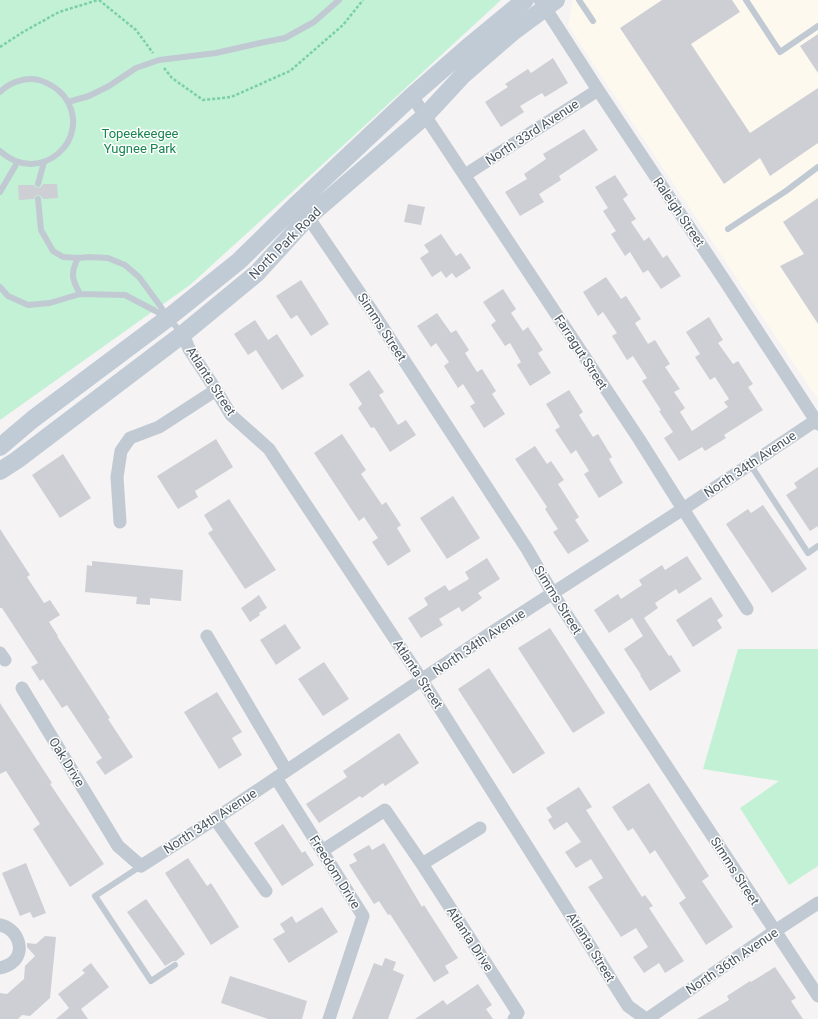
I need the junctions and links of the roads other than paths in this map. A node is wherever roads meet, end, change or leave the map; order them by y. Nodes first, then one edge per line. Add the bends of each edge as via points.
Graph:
1 (339, 0) edge
2 (525, 0) edge
3 (579, 0) edge
4 (746, 0) edge
5 (547, 2) edge
6 (593, 22) dead end
7 (818, 26) edge
8 (598, 90) junction
9 (0, 92) edge
10 (412, 96) junction
11 (68, 102) junction
12 (425, 116) junction
13 (0, 151) edge
14 (44, 162) junction
15 (18, 163) junction
16 (818, 167) edge
17 (465, 175) junction
18 (38, 184) dead end
19 (0, 192) edge
20 (38, 199) dead end
21 (297, 204) junction
22 (308, 218) junction
23 (728, 229) dead end
24 (78, 258) junction
25 (0, 287) edge
26 (80, 294) junction
27 (168, 318) junction
28 (183, 334) junction
29 (216, 390) junction
30 (817, 421) edge
31 (0, 447) edge
32 (750, 464) junction
33 (0, 472) edge
34 (682, 509) junction
35 (120, 522) dead end
36 (818, 546) edge
37 (553, 594) junction
38 (747, 609) dead end
39 (207, 636) dead end
40 (422, 680) junction
41 (22, 688) dead end
42 (281, 774) junction
43 (215, 819) junction
44 (480, 828) dead end
45 (322, 851) junction
46 (422, 864) junction
47 (141, 866) junction
48 (266, 891) dead end
49 (818, 903) edge
50 (0, 925) edge
51 (775, 931) junction
52 (175, 965) dead end
53 (0, 968) edge
54 (818, 996) edge
55 (516, 1016) edge
56 (329, 1019) edge
57 (646, 1019) edge

1 - 11 lane via 314,22 285,38 216,53 159,60 136,68 89,96
2 - 10 street, North Park Road
3 - 6 lane
4 - 7 lane via 780,52
5 - 8 street, Raleigh Street
5 - 12 street, North Park Road via 463,75
8 - 17 street, North 33rd Avenue
8 - 30 street, Raleigh Street
9 - 11 lane via 18,81 32,79 47,82 59,90
10 - 12 street, Farragut Street
10 - 21 street, North Park Road
11 - 14 lane via 73,116 72,131 67,144 57,155
12 - 17 street, Farragut Street
12 - 22 street, North Park Road
13 - 15 lane
14 - 15 lane via 31,165
14 - 18 lane
15 - 19 lane
16 - 23 lane
17 - 34 street, Farragut Street via 639,439
20 - 24 lane via 41,230 53,251 63,257
21 - 22 street, Simms Street
21 - 27 street, North Park Road via 242,258
22 - 28 street, North Park Road via 257,273
22 - 37 street, Simms Street via 527,549
24 - 26 lane via 74,266 73,280
24 - 27 lane via 108,258 125,265 139,278
25 - 26 lane via 8,296 28,305 50,303
26 - 27 lane via 125,294
27 - 28 lane
27 - 31 street, North Park Road via 33,419
28 - 29 street, Atlanta Street via 189,349
28 - 33 street, North Park Road
29 - 35 street via 159,427 130,438 121,451 117,477
29 - 40 street, Atlanta Street via 231,415 269,449
30 - 32 street, North 34th Avenue
32 - 34 street, North 34th Avenue
32 - 36 lane via 808,553
34 - 37 street, North 34th Avenue
34 - 38 street, Farragut Street
37 - 40 street, North 34th Avenue
37 - 51 street, Simms Street
39 - 42 street, Freedom Drive
40 - 42 street, North 34th Avenue
40 - 57 street, Atlanta Street via 628,1006
41 - 47 street, Oak Drive via 118,846
42 - 43 street, North 34th Avenue
42 - 45 street, Freedom Drive
43 - 47 street, North 34th Avenue
43 - 48 street
44 - 46 street
45 - 46 street, Atlanta Drive via 385,810
45 - 56 street, Freedom Drive via 363,916
46 - 55 street, Atlanta Drive
47 - 52 lane via 95,896 151,981
49 - 51 street, North 36th Avenue
50 - 53 street via 12,930 18,937 20,946 14,961
51 - 54 street, Simms Street
51 - 57 street, North 36th Avenue

